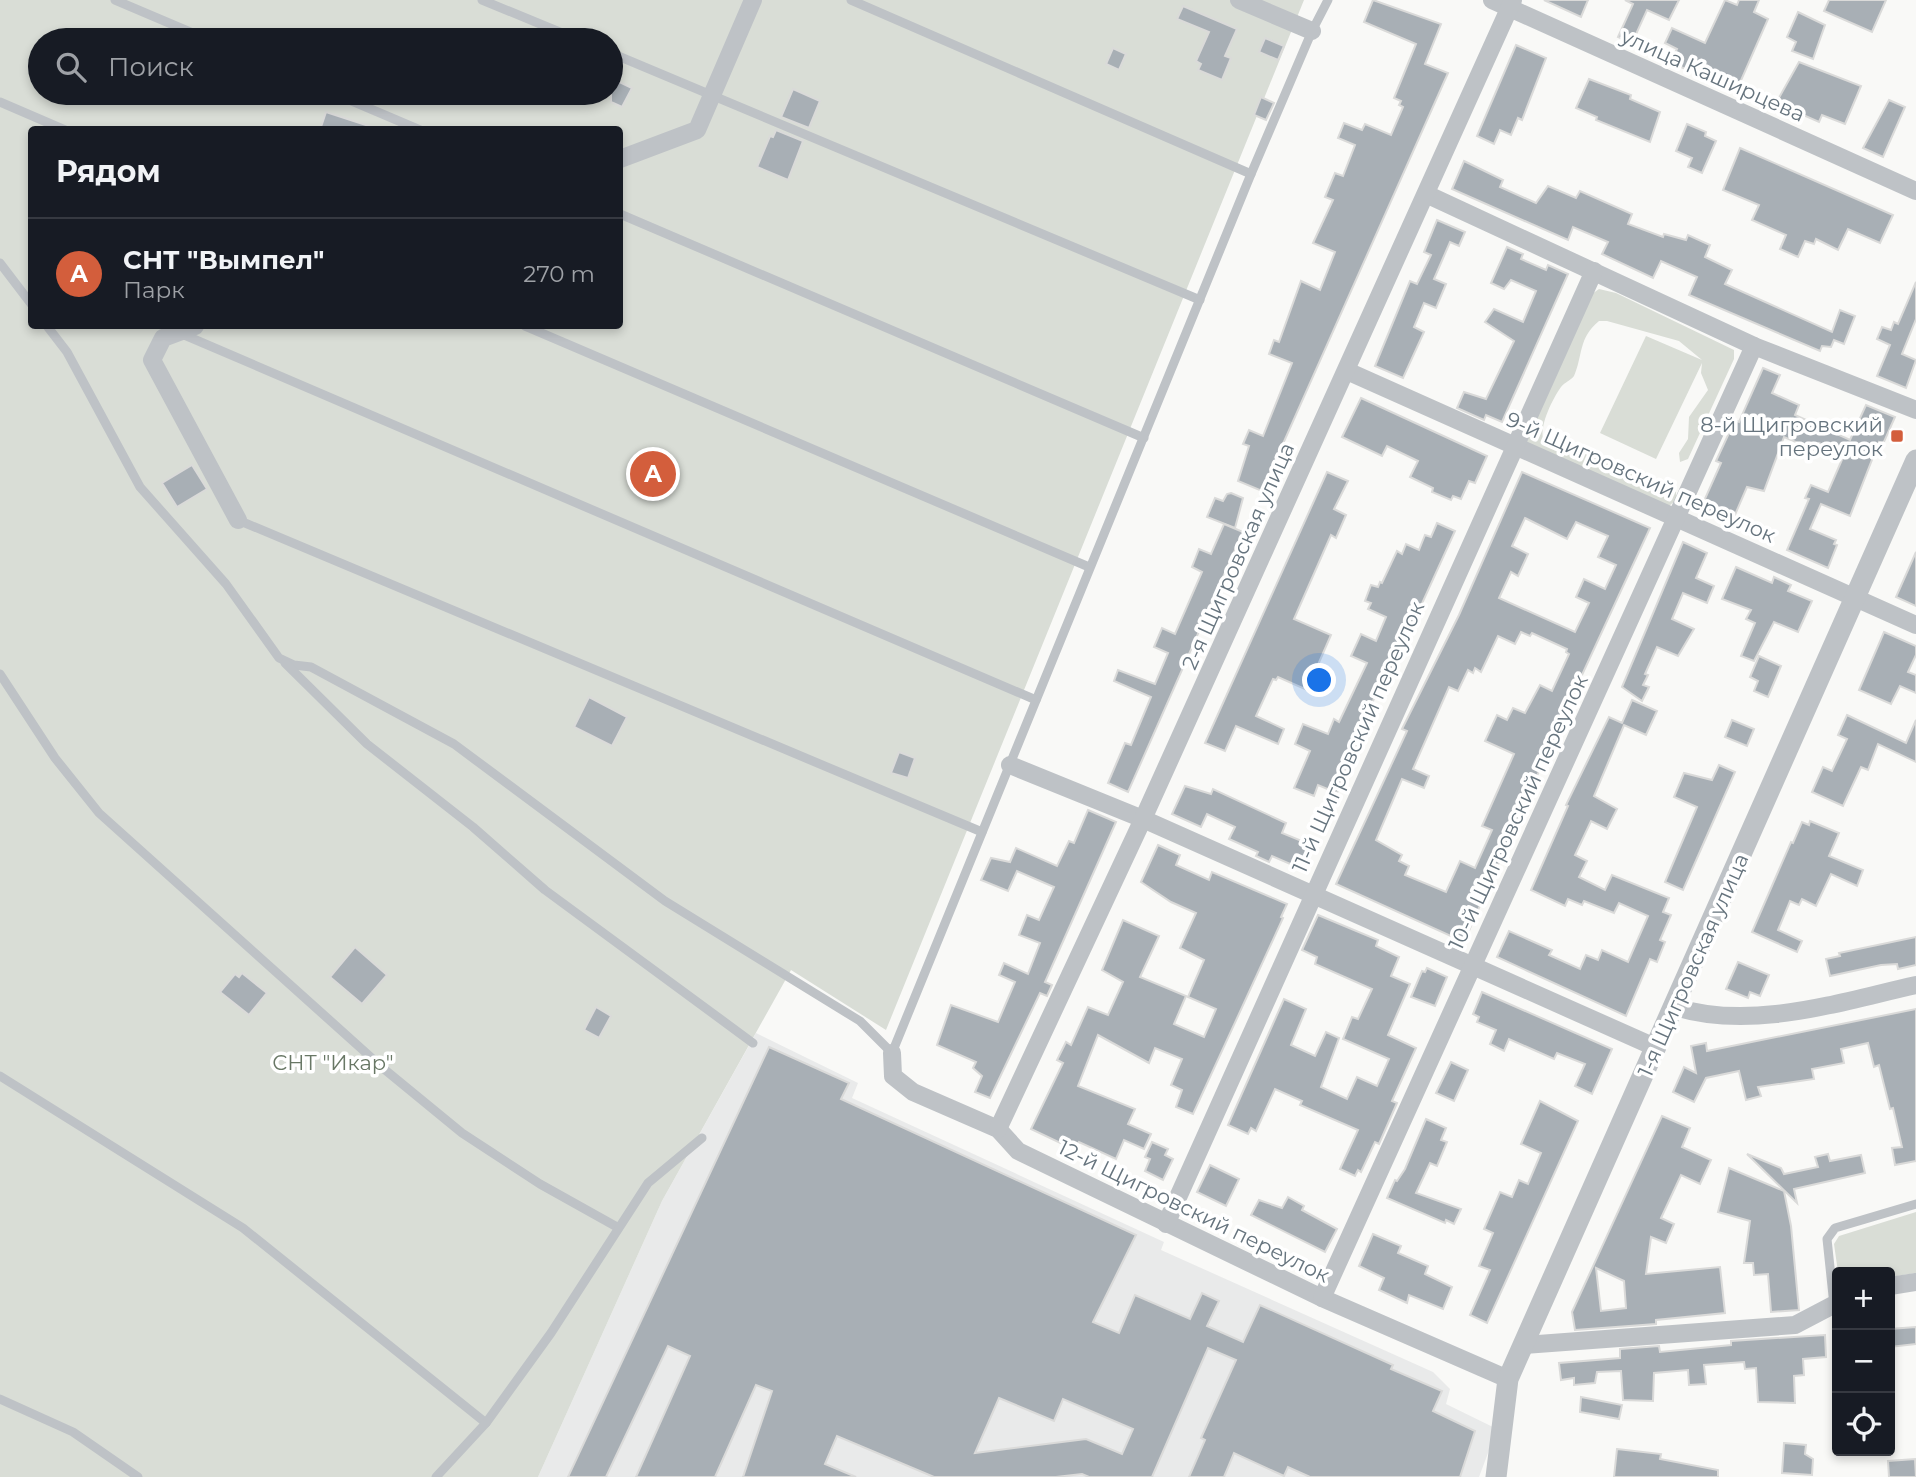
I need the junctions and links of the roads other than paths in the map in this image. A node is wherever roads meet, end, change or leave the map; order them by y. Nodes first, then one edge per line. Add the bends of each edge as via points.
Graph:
1 (114, 0) edge
2 (482, 0) edge
3 (753, 0) edge
4 (851, 0) edge
5 (1238, 0) edge
6 (1328, 0) edge
7 (1492, 0) edge
8 (1511, 5) edge
9 (180, 28) edge
10 (550, 28) edge
11 (1312, 31) junction
12 (623, 59) edge
13 (712, 96) junction
14 (0, 102) edge
15 (361, 105) edge
16 (56, 126) edge
17 (411, 126) edge
18 (623, 158) edge
19 (1251, 174) junction
20 (1916, 191) edge
21 (1426, 194) junction
22 (623, 215) edge
23 (0, 263) edge
24 (1594, 271) junction
25 (28, 300) edge
26 (1200, 300) junction
27 (49, 329) edge
28 (186, 329) edge
29 (532, 329) edge
30 (178, 332) junction
31 (1754, 346) junction
32 (1347, 371) junction
33 (1916, 410) edge
34 (1144, 438) junction
35 (1514, 446) junction
36 (1916, 460) edge
37 (238, 520) joint
38 (1676, 520) junction
39 (1090, 568) junction
40 (1855, 597) junction
41 (1916, 625) edge
42 (279, 658) junction
43 (0, 674) edge
44 (1036, 700) junction
45 (1010, 765) junction
46 (1143, 819) junction
47 (982, 832) junction
48 (1312, 894) junction
49 (1473, 966) junction
50 (1916, 985) edge
51 (1675, 1007) junction
52 (753, 1043) dead end
53 (1657, 1048) junction
54 (892, 1052) junction
55 (0, 1076) edge
56 (998, 1129) junction
57 (702, 1138) dead end
58 (1916, 1203) edge
59 (1166, 1224) junction
60 (617, 1227) junction
61 (1832, 1275) edge
62 (1916, 1282) edge
63 (1895, 1285) edge
64 (1322, 1298) junction
65 (1832, 1306) edge
66 (1524, 1345) junction
67 (1508, 1379) junction
68 (0, 1399) edge
69 (486, 1423) junction
70 (138, 1477) edge
71 (436, 1477) edge
72 (1496, 1477) edge

1 - 9 lane
2 - 10 lane
3 - 13 street
4 - 19 lane
5 - 11 street
6 - 11 lane
7 - 8 street, улица Каширцева
8 - 20 street, улица Каширцева
8 - 21 street, 2-я Щигровская улица
11 - 19 lane
12 - 13 lane
13 - 18 street via 697,130
13 - 26 lane
14 - 16 lane
15 - 17 lane
19 - 26 lane
21 - 24 street
21 - 32 street, 2-я Щигровская улица
22 - 34 lane
23 - 25 lane
24 - 31 street
24 - 35 street, 11-й Щигровский переулок
26 - 34 lane
27 - 42 lane via 67,352 140,487 226,584
28 - 30 street
29 - 39 lane
30 - 37 street via 163,338 152,360
30 - 44 lane
31 - 33 street
31 - 38 street, 10-й Щигровский переулок
32 - 35 street, 9-й Щигровский переулок
32 - 46 street, 2-я Щигровская улица
34 - 39 lane
35 - 38 street, 9-й Щигровский переулок
35 - 48 street, 11-й Щигровский переулок
36 - 40 street, 1-я Щигровская улица
37 - 47 lane
38 - 40 street, 9-й Щигровский переулок
38 - 49 street, 10-й Щигровский переулок
39 - 44 lane
40 - 41 street, 9-й Щигровский переулок
40 - 51 street, 1-я Щигровская улица
42 - 52 lane via 367,744 545,890
42 - 54 lane via 311,667 454,744 665,901 859,1021
43 - 60 lane via 55,758 99,813 384,1069 463,1133
44 - 45 lane
45 - 46 street
45 - 47 lane
46 - 48 street
46 - 56 street, 2-я Щигровская улица
47 - 54 lane
48 - 49 street
48 - 59 street, 11-й Щигровский переулок
49 - 53 street
49 - 64 street, 10-й Щигровский переулок
50 - 51 street via 1752,1016 1694,1013
51 - 53 street, 1-я Щигровская улица
53 - 66 street, 1-я Щигровская улица
54 - 56 street, 12-й Щигровский переулок via 893,1076 914,1092
55 - 69 lane via 243,1228
56 - 59 street, 12-й Щигровский переулок via 1018,1151
57 - 60 lane via 648,1183
58 - 61 lane via 1835,1228 1827,1239
59 - 64 street, 12-й Щигровский переулок
60 - 69 lane via 551,1333
62 - 63 street
64 - 67 street, 12-й Щигровский переулок
65 - 66 street via 1794,1325
66 - 67 street, 1-я Щигровская улица
67 - 72 street, 1-я Щигровская улица
68 - 70 lane via 73,1432
69 - 71 lane

